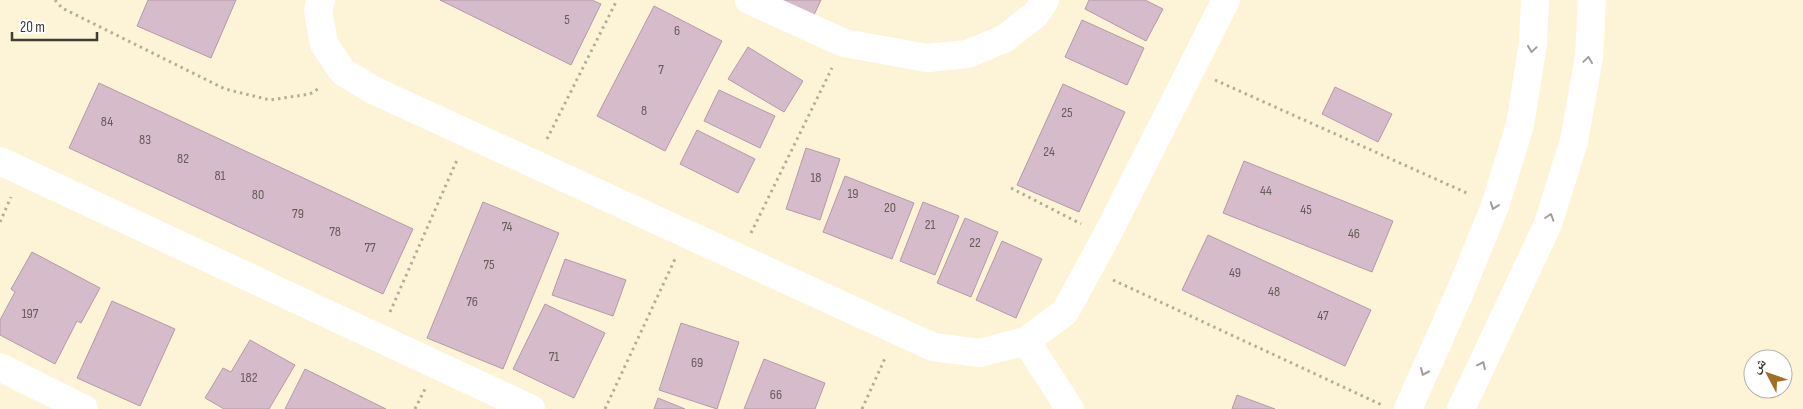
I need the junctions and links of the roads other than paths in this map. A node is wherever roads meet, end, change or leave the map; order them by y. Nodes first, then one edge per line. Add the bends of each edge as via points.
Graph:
1 (321, 0) edge
2 (749, 0) edge
3 (1045, 0) edge
4 (1226, 0) edge
5 (1535, 0) edge
6 (1592, 0) edge
7 (0, 161) edge
8 (1026, 341) junction
9 (0, 368) edge
10 (1395, 407) edge
11 (84, 409) edge
12 (532, 409) edge
13 (1070, 409) edge
14 (1462, 409) edge

1 - 8 street via 318,10 324,44 343,72 373,90 933,346 980,353
2 - 3 street via 844,43 927,58 967,54 1004,39 1036,14
4 - 8 street via 1065,312
5 -> 10 street via 1533,43 1520,125 1495,206 1460,292
14 -> 6 street via 1548,224 1574,142 1589,57
7 - 12 street
8 - 13 street
9 - 11 street

